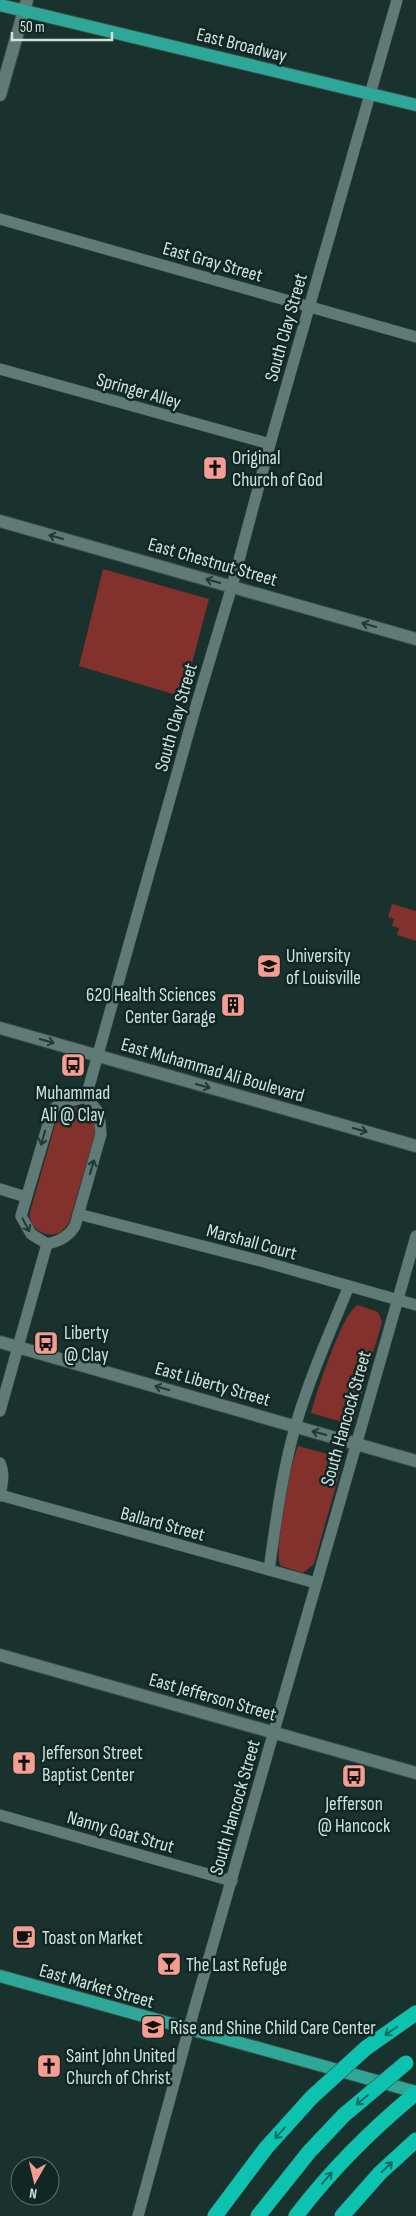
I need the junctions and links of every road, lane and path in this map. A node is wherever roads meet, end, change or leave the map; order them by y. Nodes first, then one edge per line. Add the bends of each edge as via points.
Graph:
1 (397, 0) edge
2 (0, 5) edge
3 (26, 5) edge
4 (0, 95) edge
5 (370, 95) junction
6 (416, 106) edge
7 (0, 219) edge
8 (309, 307) junction
9 (416, 337) edge
10 (0, 369) edge
11 (270, 444) junction
12 (0, 521) edge
13 (232, 586) junction
14 (416, 638) edge
15 (0, 1028) edge
16 (98, 1056) junction
17 (86, 1097) junction
18 (416, 1146) edge
19 (0, 1189) edge
20 (26, 1197) junction
21 (78, 1214) junction
22 (416, 1236) edge
23 (47, 1244) junction
24 (349, 1286) junction
25 (397, 1300) junction
26 (416, 1305) edge
27 (0, 1342) edge
28 (18, 1347) junction
29 (0, 1411) edge
30 (295, 1426) junction
31 (356, 1444) junction
32 (416, 1460) edge
33 (0, 1463) edge
34 (0, 1495) edge
35 (269, 1570) junction
36 (316, 1583) junction
37 (0, 1655) edge
38 (274, 1732) junction
39 (416, 1772) edge
40 (0, 1815) edge
41 (232, 1881) junction
42 (0, 1976) edge
43 (416, 2013) edge
44 (188, 2030) junction
45 (411, 2059) edge
46 (416, 2093) edge
47 (416, 2140) edge
48 (138, 2216) edge
49 (215, 2216) edge
50 (258, 2216) edge
51 (296, 2216) edge
52 (342, 2216) edge

1 - 5 street, South Clay Street
2 - 3 main road, East Broadway
3 - 4 street
3 - 5 main road, East Broadway
5 - 6 main road, East Broadway
5 - 8 street, South Clay Street
7 - 8 street, East Gray Street
8 - 9 street, East Gray Street
8 - 11 street, South Clay Street
10 - 11 street, Springer Alley
11 - 13 street, South Clay Street
13 -> 12 street, East Chestnut Street
14 -> 13 street, East Chestnut Street
13 - 16 street, South Clay Street
15 -> 16 street, East Muhammad Ali Boulevard
16 - 17 street, South Clay Street
16 -> 18 street, East Muhammad Ali Boulevard
17 -> 20 street via 59,1104 52,1111
21 -> 17 street via 101,1134 100,1113
19 - 20 street
20 -> 23 street via 21,1216 31,1234
21 - 23 street via 69,1235
21 - 24 street, Marshall Court
22 - 25 street, South Hancock Street
23 - 28 street
24 - 25 street, Marshall Court
24 - 30 street via 311,1377
25 - 26 street, Marshall Court
25 - 31 street, South Hancock Street
27 - 28 street, East Liberty Street
28 - 29 street
30 -> 28 street, East Liberty Street
31 -> 30 street, East Liberty Street
30 - 35 street via 280,1491
31 - 32 street, East Liberty Street
31 - 36 street, South Hancock Street
33 - 34 street via 3,1479
34 - 35 street, Ballard Street
35 - 36 street, Ballard Street
36 - 38 street, South Hancock Street
37 - 38 street, East Jefferson Street
38 - 39 street, East Jefferson Street
38 - 41 street, South Hancock Street
40 - 41 street, Nanny Goat Strut
41 - 44 street, South Hancock Street
42 - 44 main road, East Market Street
43 -> 49 highway, bridge via 366,2048 312,2097 266,2148
44 - 46 main road, East Market Street
44 - 48 street, South Hancock Street
45 -> 50 highway, bridge via 344,2115 303,2159
51 -> 46 highway via 344,2159
52 -> 47 highway via 380,2173

